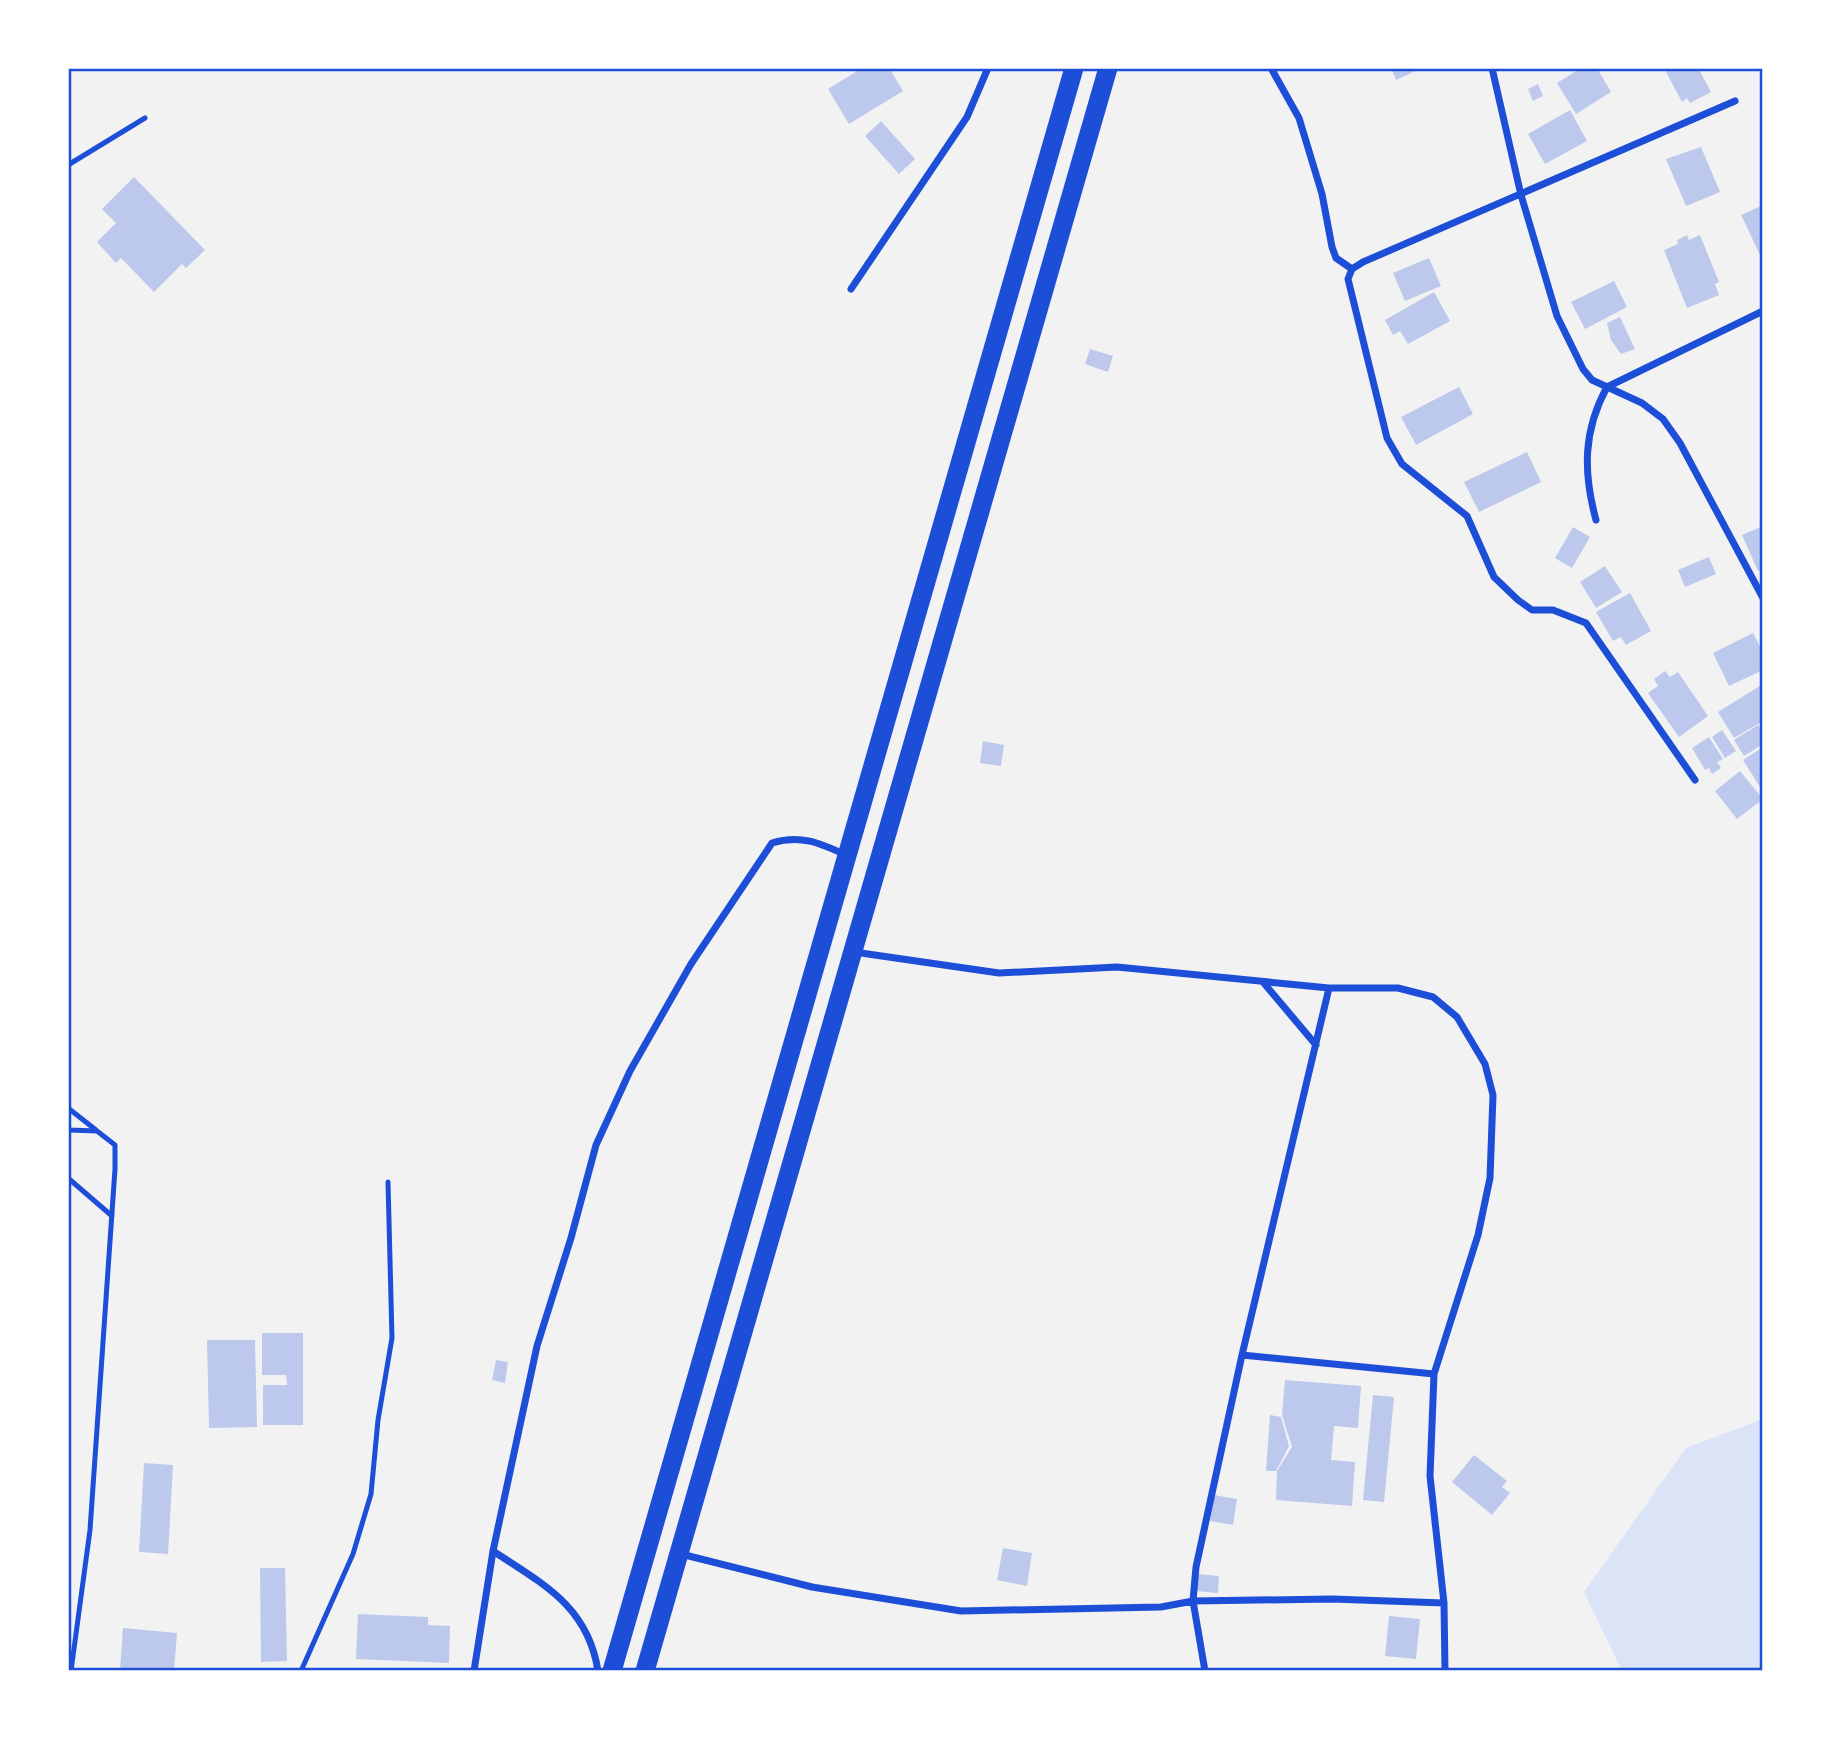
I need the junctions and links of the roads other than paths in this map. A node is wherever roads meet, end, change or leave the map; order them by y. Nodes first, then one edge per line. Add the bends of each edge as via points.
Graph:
1 (988, 68) edge
2 (1074, 68) edge
3 (1108, 68) edge
4 (1271, 68) edge
5 (1492, 68) edge
6 (1735, 101) dead end
7 (145, 118) dead end
8 (68, 165) edge
9 (1521, 195) junction
10 (1352, 270) junction
11 (851, 289) dead end
12 (1763, 311) edge
13 (1607, 387) junction
14 (1596, 520) dead end
15 (1763, 598) edge
16 (1695, 780) dead end
17 (847, 855) junction
18 (853, 952) junction
19 (1262, 982) junction
20 (1329, 988) junction
21 (1316, 1045) junction
22 (68, 1108) edge
23 (68, 1130) edge
24 (97, 1131) junction
25 (68, 1178) edge
26 (388, 1182) dead end
27 (112, 1216) junction
28 (1242, 1355) junction
29 (1434, 1374) junction
30 (493, 1552) junction
31 (680, 1554) junction
32 (1193, 1601) junction
33 (1444, 1602) junction
34 (68, 1621) edge
35 (77, 1622) junction
36 (71, 1671) edge
37 (301, 1671) edge
38 (474, 1671) edge
39 (598, 1671) edge
40 (612, 1671) edge
41 (645, 1671) edge
42 (1205, 1671) edge
43 (1445, 1671) edge

1 - 11 street via 967,117
2 - 17 highway
3 - 18 highway
4 - 10 street via 1299,118 1336,258
5 - 9 street
6 - 9 street
7 - 8 lane
9 - 10 street
9 - 13 street via 1557,316 1583,369
10 - 16 street via 1348,279 1380,411 1387,438 1402,464 1467,516 1494,578 1518,600 1532,610 1553,610 1586,623
12 - 13 street
13 - 14 street via 1588,432 1586,467
13 - 15 street via 1642,402 1663,419
17 - 30 street via 815,841 791,837 772,843 691,964 630,1071 596,1144 537,1346
17 - 40 highway
18 - 19 street via 999,972 1117,967
18 - 31 highway
19 - 20 street
19 - 21 street
20 - 21 street
20 - 29 street via 1398,988 1433,996 1457,1017 1485,1064 1493,1095 1490,1178 1478,1236
21 - 28 street
22 - 24 lane
23 - 24 lane
24 - 27 lane via 114,1145
25 - 27 lane
26 - 37 lane via 392,1338 371,1494 353,1555
27 - 35 lane via 90,1530
28 - 29 street
28 - 32 street via 1196,1567
29 - 33 street via 1430,1476
30 - 38 street
30 - 39 street via 565,1599 586,1630
31 - 32 street via 812,1587 961,1611 1161,1607
31 - 41 highway
32 - 33 street
32 - 42 street
33 - 43 street
34 - 35 lane
35 - 36 lane

